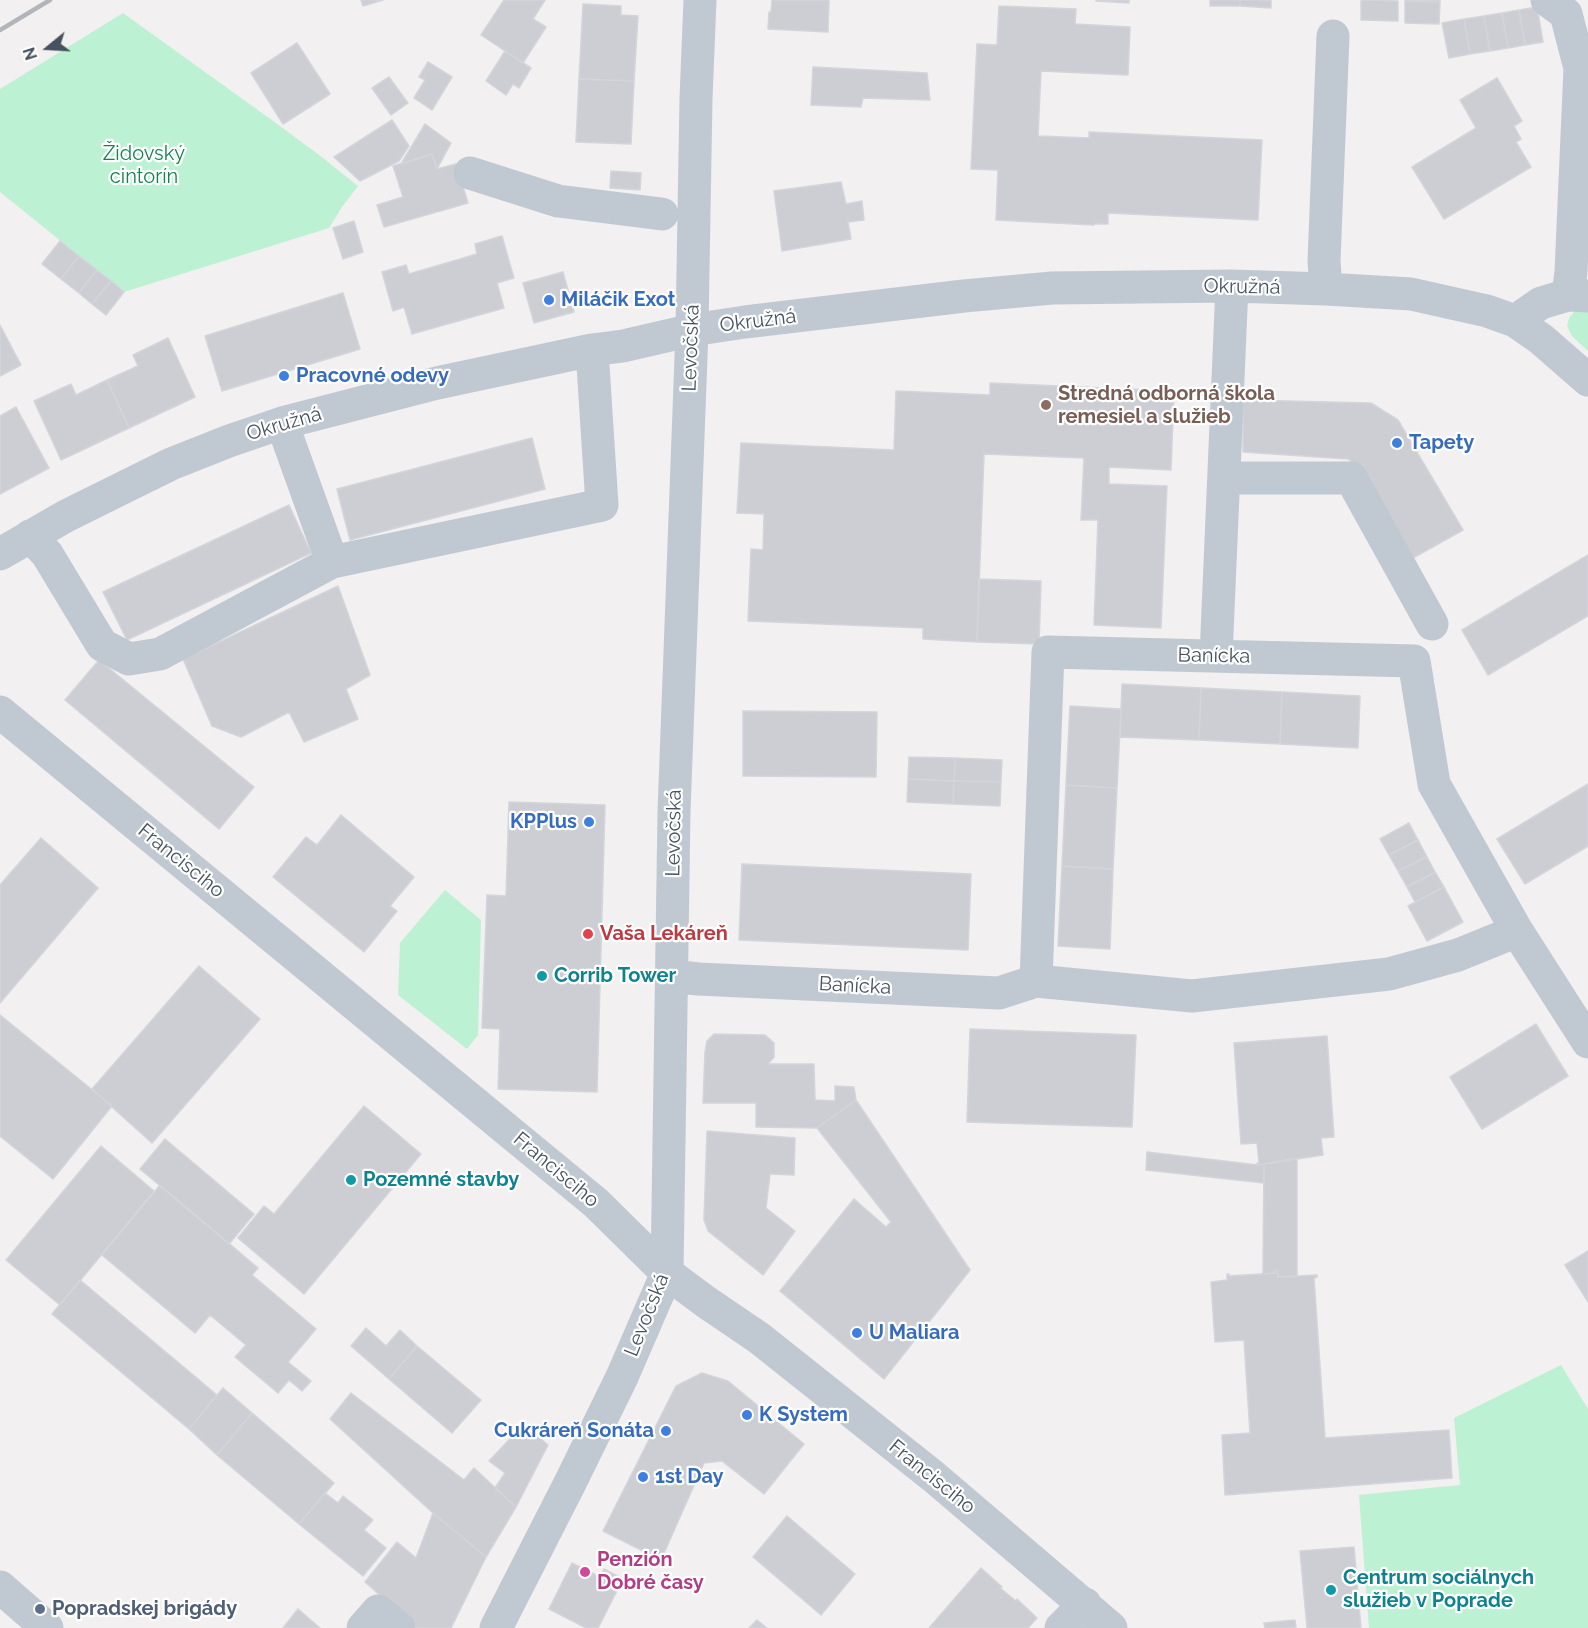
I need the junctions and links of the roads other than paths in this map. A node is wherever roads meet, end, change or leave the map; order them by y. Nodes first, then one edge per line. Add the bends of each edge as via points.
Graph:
1 (700, 0) edge
2 (1547, 0) edge
3 (1333, 36) dead end
4 (470, 173) dead end
5 (662, 214) dead end
6 (1232, 286) junction
7 (1326, 289) junction
8 (1578, 295) edge
9 (1515, 321) junction
10 (692, 330) junction
11 (592, 350) junction
12 (1588, 380) edge
13 (282, 423) junction
14 (1224, 478) junction
15 (30, 536) junction
16 (0, 554) edge
17 (332, 562) junction
18 (1432, 624) dead end
19 (1216, 656) junction
20 (0, 712) edge
21 (1517, 931) junction
22 (672, 976) junction
23 (1036, 981) junction
24 (1588, 1041) edge
25 (667, 1273) junction
26 (0, 1587) edge
27 (1085, 1604) junction
28 (47, 1628) edge
29 (363, 1628) edge
30 (399, 1628) edge
31 (496, 1628) edge
32 (1061, 1628) edge
33 (1112, 1628) edge

1 - 10 street, Levočská
2 - 8 street via 1566,14 1580,68 1571,272
3 - 7 street
4 - 5 street via 558,201
6 - 7 street, Okružná
6 - 10 street, Okružná via 1052,288
6 - 14 street
7 - 9 street, Okružná via 1411,294 1477,308
8 - 9 street via 1541,303
9 - 12 street, Okružná
10 - 11 street, Okružná
10 - 22 street, Levočská via 674,812
11 - 13 street, Okružná via 437,383
11 - 17 street via 602,505
13 - 15 street, Okružná via 171,464
13 - 17 street
14 - 18 street via 1351,478
14 - 19 street
15 - 16 street, Okružná
15 - 17 street via 48,554 102,645 129,659 160,654
19 - 21 street, Banícka via 1414,661 1434,784
19 - 23 street, Banícka via 1048,652
20 - 25 street, Francisciho via 596,1203
21 - 23 street, Banícka via 1458,955 1389,974 1192,996
21 - 24 street, Banícka
22 - 23 street, Banícka via 999,993
22 - 25 street, Levočská
25 - 27 street, Francisciho via 759,1338
25 - 31 street, Levočská via 622,1377
26 - 28 street
27 - 32 street
27 - 33 street, Francisciho
29 - 30 street via 378,1611

